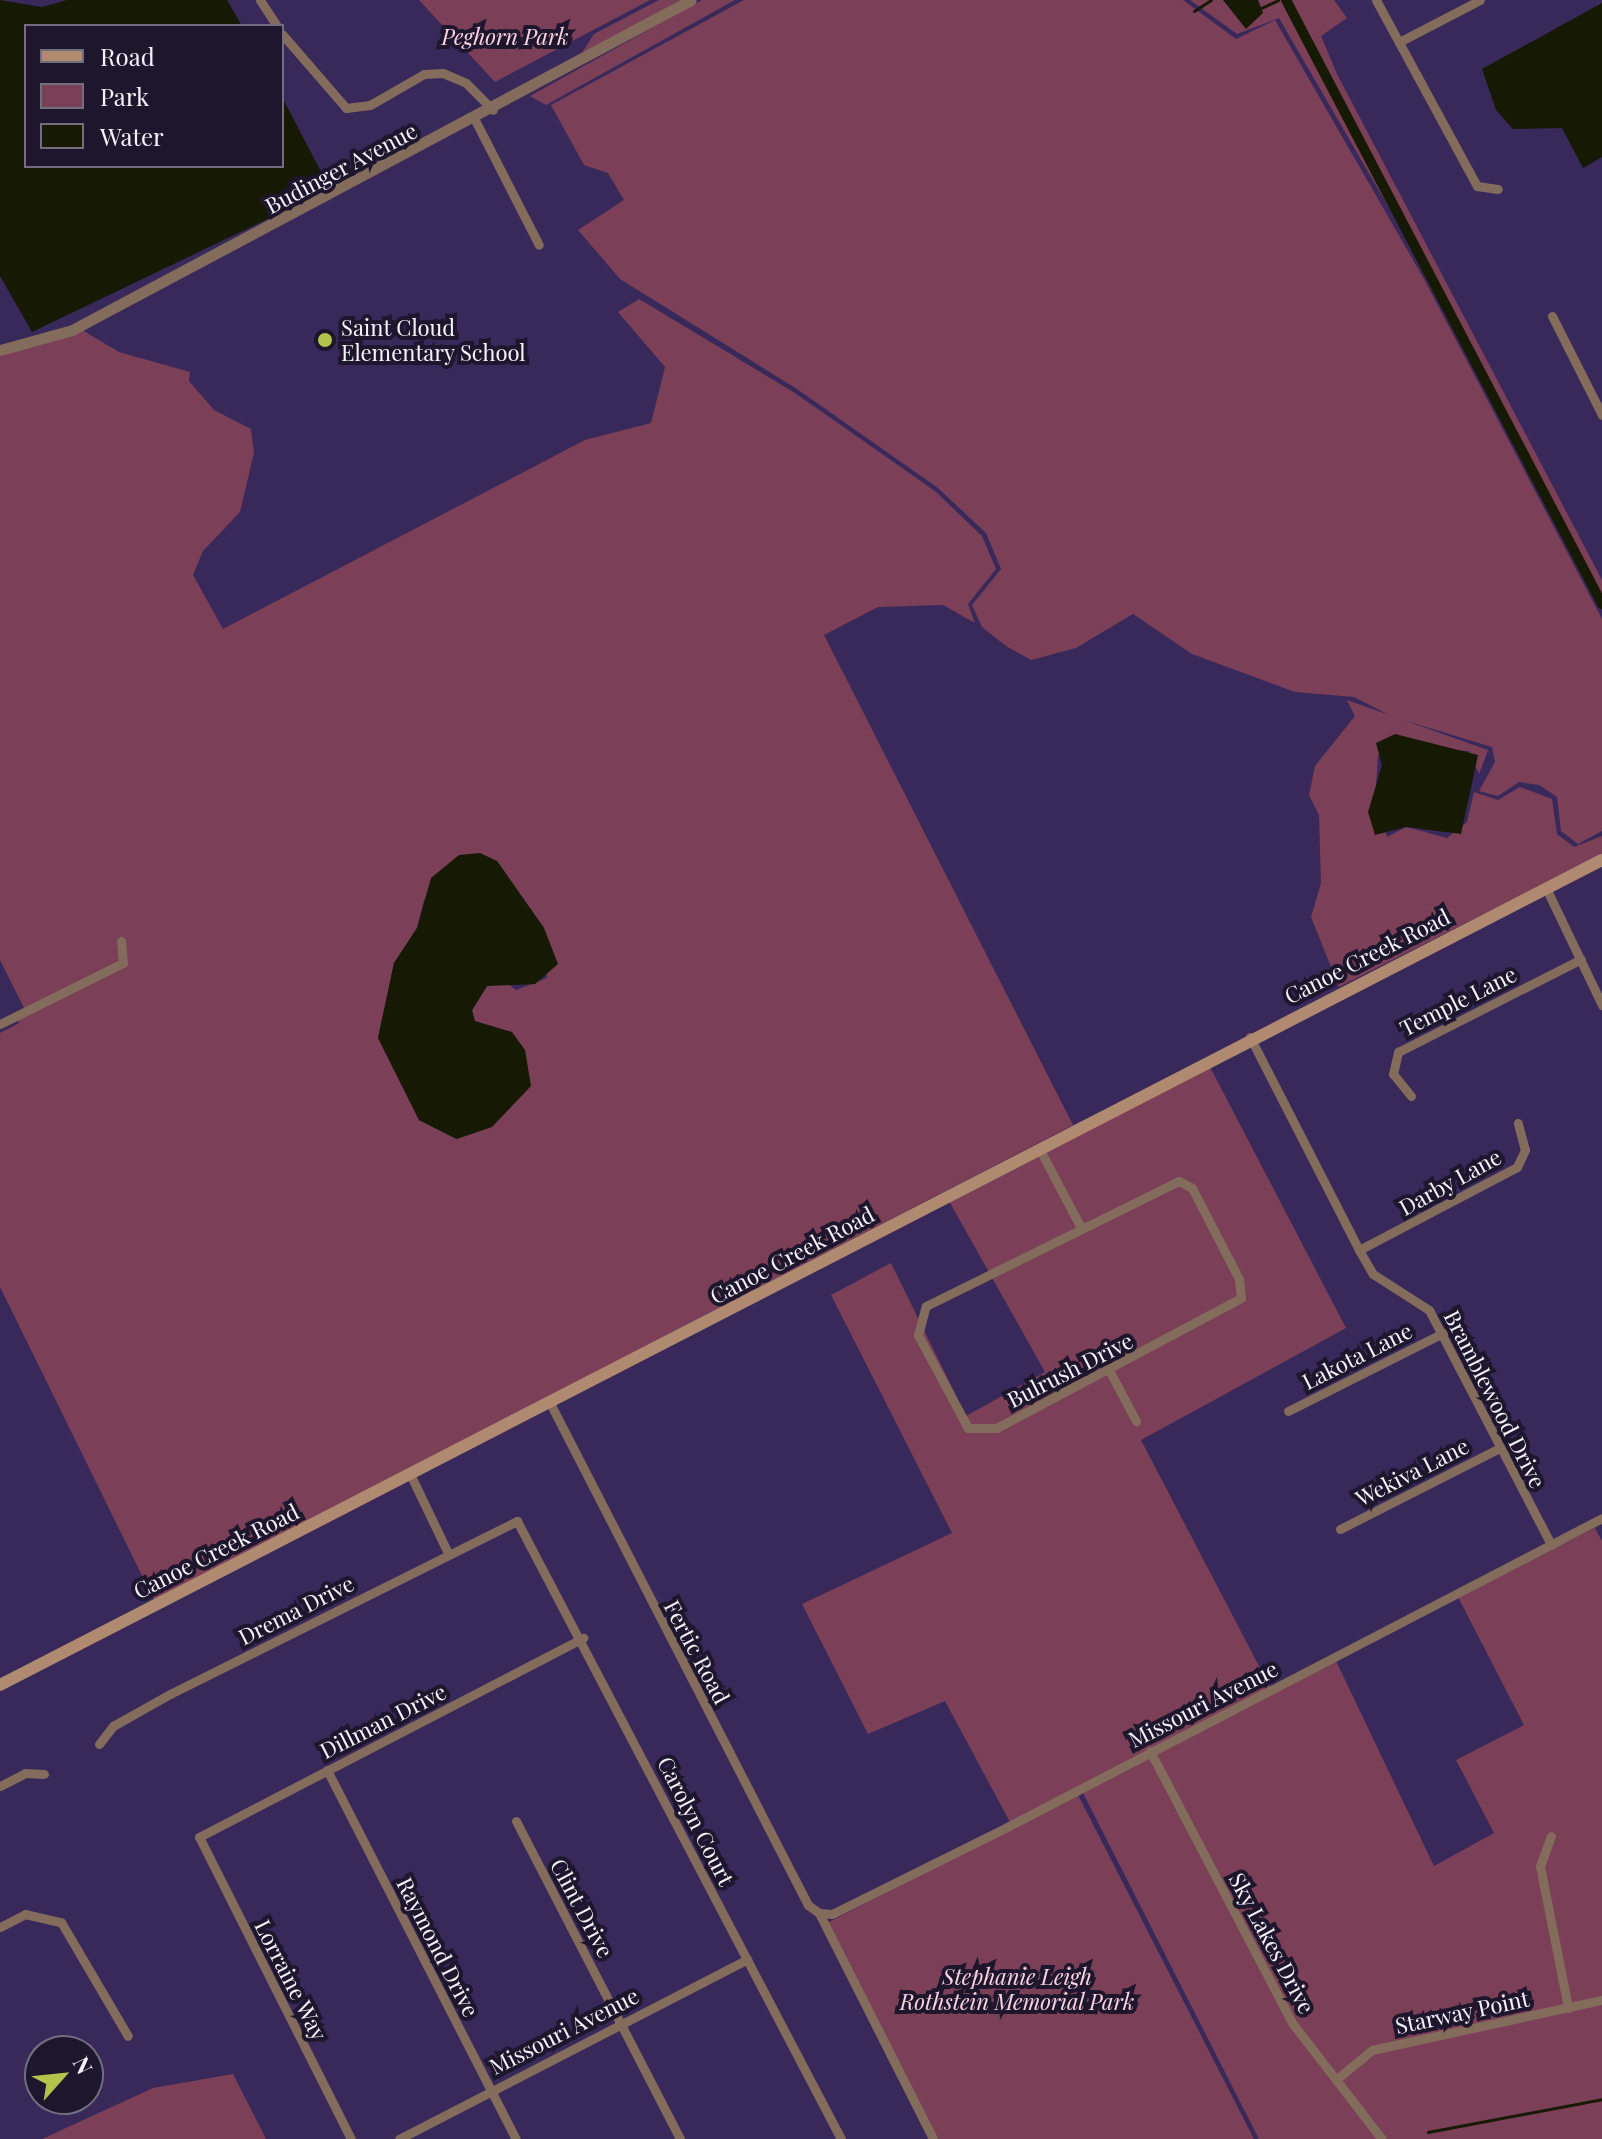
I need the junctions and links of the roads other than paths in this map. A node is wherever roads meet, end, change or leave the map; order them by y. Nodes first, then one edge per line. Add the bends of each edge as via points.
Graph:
1 (260, 0) edge
2 (691, 0) edge
3 (1376, 0) edge
4 (1480, 0) edge
5 (276, 24) edge
6 (284, 36) edge
7 (1399, 42) junction
8 (493, 110) junction
9 (475, 120) junction
10 (1498, 189) dead end
11 (539, 245) dead end
12 (1552, 316) dead end
13 (0, 350) edge
14 (1602, 415) edge
15 (1602, 860) edge
16 (1546, 888) junction
17 (121, 941) dead end
18 (1581, 959) junction
19 (1602, 1005) edge
20 (0, 1024) edge
21 (1250, 1037) junction
22 (1411, 1096) dead end
23 (1518, 1123) dead end
24 (1039, 1148) junction
25 (1080, 1226) junction
26 (1359, 1250) junction
27 (1443, 1333) junction
28 (1109, 1370) junction
29 (550, 1403) junction
30 (1288, 1411) dead end
31 (1136, 1421) dead end
32 (1500, 1448) junction
33 (410, 1474) junction
34 (1602, 1518) edge
35 (517, 1521) joint
36 (1340, 1529) dead end
37 (1551, 1544) junction
38 (447, 1551) junction
39 (583, 1638) junction
40 (0, 1685) edge
41 (99, 1744) dead end
42 (1150, 1751) junction
43 (327, 1770) junction
44 (44, 1774) dead end
45 (0, 1786) edge
46 (516, 1821) dead end
47 (1551, 1836) dead end
48 (199, 1837) joint
49 (819, 1913) junction
50 (0, 1927) edge
51 (747, 1959) junction
52 (1602, 2000) edge
53 (1568, 2008) junction
54 (621, 2021) junction
55 (128, 2036) dead end
56 (1338, 2078) junction
57 (490, 2090) junction
58 (351, 2139) edge
59 (399, 2139) edge
60 (516, 2139) edge
61 (680, 2139) edge
62 (841, 2139) edge
63 (933, 2139) edge
64 (1382, 2139) edge

1 - 5 street
2 - 8 street, Budinger Avenue
3 - 7 street
4 - 7 street
6 - 8 street via 346,108 370,105 424,74 443,73 466,83
7 - 10 street via 1477,186
8 - 9 street, Budinger Avenue
9 - 11 street
9 - 13 street, Budinger Avenue via 72,330
12 - 14 street
15 - 16 main road, Canoe Creek Road
16 - 18 street
16 - 21 main road, Canoe Creek Road
17 - 20 street via 123,963
18 - 19 street
18 - 22 street, Temple Lane via 1398,1052 1393,1074
21 - 24 main road, Canoe Creek Road
21 - 26 street, Bramblewood Drive
23 - 26 street, Darby Lane via 1525,1150 1517,1167
24 - 25 street
24 - 29 main road, Canoe Creek Road
25 - 28 street, Bulrush Drive via 1179,1181 1192,1188 1239,1279 1241,1298 1232,1307
25 - 28 street, Bulrush Drive via 926,1306 918,1335 968,1428 981,1431
26 - 27 street, Bramblewood Drive via 1373,1274 1429,1310
27 - 30 street, Lakota Lane
27 - 32 street, Bramblewood Drive
28 - 31 street
29 - 33 main road, Canoe Creek Road
29 - 49 street, Fertic Road via 808,1905
32 - 36 street, Wekiva Lane
32 - 37 street, Bramblewood Drive
33 - 38 street
33 - 40 main road, Canoe Creek Road
34 - 37 street, Missouri Avenue
35 - 38 street, Drema Drive
35 - 39 street, Carolyn Court
37 - 42 street, Missouri Avenue
38 - 41 street, Drema Drive via 124,1720
39 - 43 street, Dillman Drive
39 - 51 street, Carolyn Court
42 - 49 street, Missouri Avenue via 832,1914
42 - 56 street, Sky Lakes Drive via 1293,2024
43 - 48 street, Dillman Drive
43 - 57 street, Raymond Drive
44 - 45 street via 25,1773
46 - 54 street, Clint Drive
47 - 53 street via 1540,1866
48 - 58 street, Lorraine Way
49 - 63 street, Fertic Road
50 - 55 street via 25,1914 61,1922
51 - 54 street, Missouri Avenue
51 - 62 street, Carolyn Court
52 - 53 street, Starway Point
53 - 56 street, Starway Point via 1372,2050
54 - 57 street, Missouri Avenue
54 - 61 street, Clint Drive
56 - 64 street, Sky Lakes Drive
57 - 59 street, Missouri Avenue
57 - 60 street, Raymond Drive

